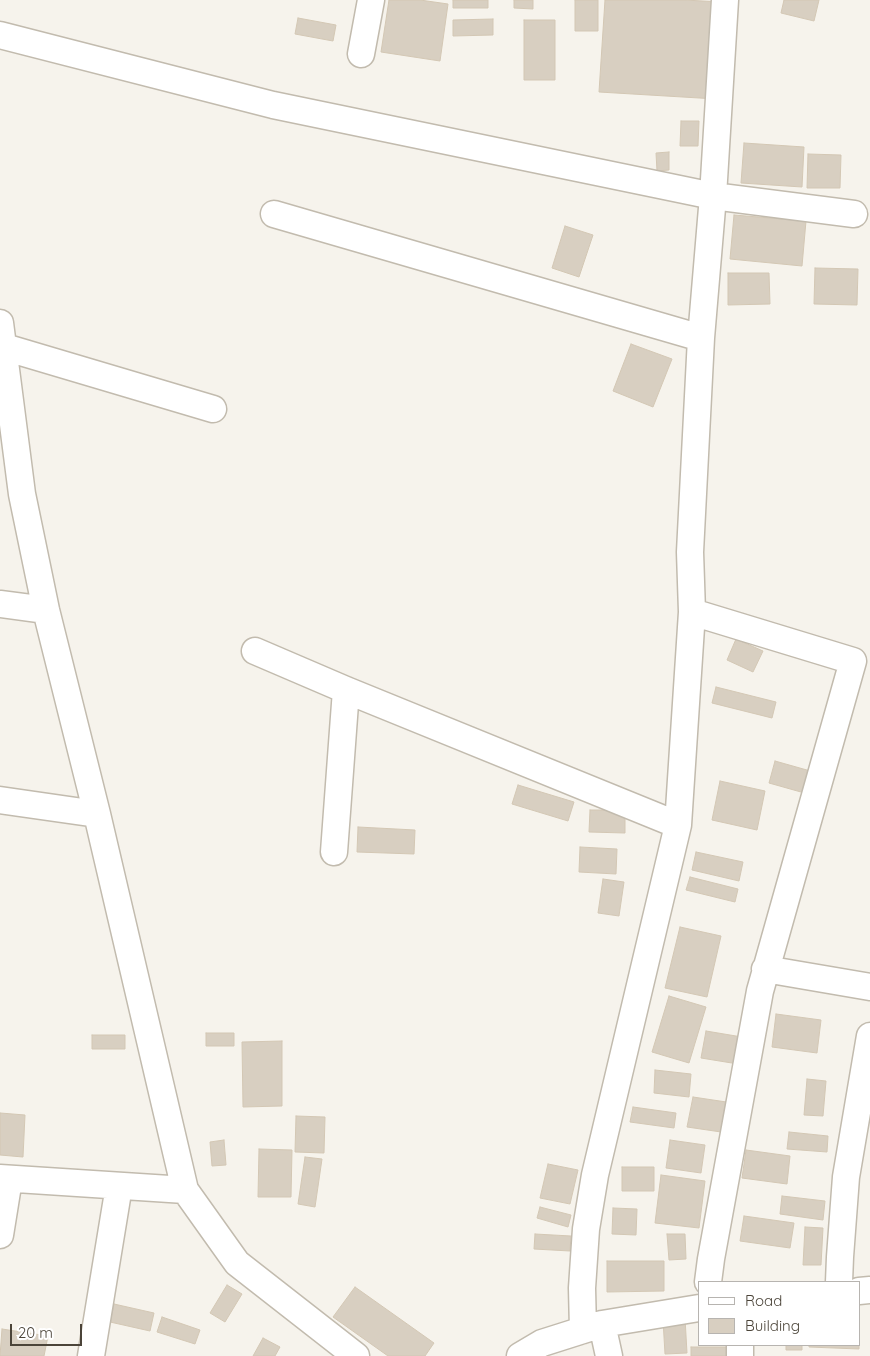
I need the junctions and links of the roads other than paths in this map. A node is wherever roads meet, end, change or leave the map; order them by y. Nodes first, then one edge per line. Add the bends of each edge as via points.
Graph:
1 (371, 0) edge
2 (725, 0) edge
3 (0, 35) edge
4 (361, 54) dead end
5 (713, 196) junction
6 (274, 214) dead end
7 (854, 214) dead end
8 (2, 335) edge
9 (701, 338) junction
10 (213, 409) dead end
11 (11, 493) edge
12 (0, 604) edge
13 (46, 610) junction
14 (692, 612) junction
15 (255, 651) dead end
16 (346, 690) junction
17 (0, 800) edge
18 (97, 814) junction
19 (678, 825) junction
20 (334, 852) dead end
21 (765, 969) junction
22 (870, 987) edge
23 (870, 1036) edge
24 (4, 1178) edge
25 (119, 1186) junction
26 (185, 1190) junction
27 (0, 1235) edge
28 (708, 1281) edge
29 (839, 1281) edge
30 (698, 1308) edge
31 (592, 1327) junction
32 (91, 1356) edge
33 (356, 1356) edge
34 (520, 1356) edge
35 (609, 1356) edge

1 - 4 street
2 - 5 street
3 - 5 street via 273,105
5 - 7 street
5 - 9 street
6 - 9 street
8 - 10 street
8 - 11 street
9 - 14 street via 690,552
11 - 13 street
12 - 13 street
13 - 18 street
14 - 19 street
14 - 21 street via 854,661
15 - 16 street
16 - 19 street
16 - 20 street
17 - 18 street
18 - 26 street
19 - 31 street via 595,1175 582,1278
21 - 22 street
21 - 28 street
23 - 29 street via 846,1177
24 - 25 street
24 - 27 street
25 - 26 street
25 - 32 street
26 - 33 street via 237,1264
30 - 31 street
31 - 34 street via 542,1343
31 - 35 street

